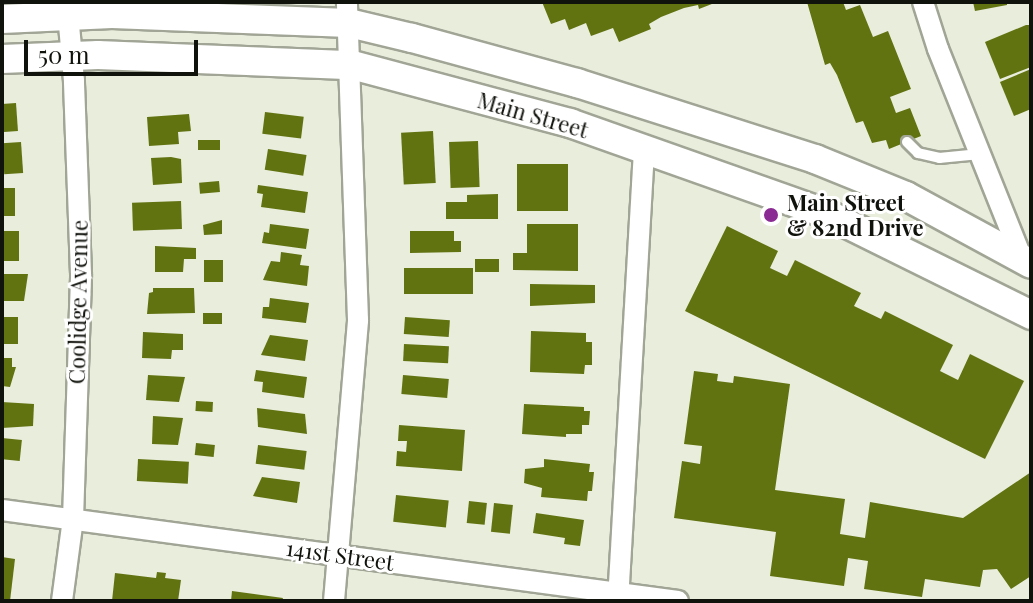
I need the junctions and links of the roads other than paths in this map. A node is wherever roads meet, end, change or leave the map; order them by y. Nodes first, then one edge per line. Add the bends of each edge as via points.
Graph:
1 (923, 2) edge
2 (67, 8) edge
3 (354, 9) edge
4 (2, 19) edge
5 (72, 55) junction
6 (2, 59) edge
7 (352, 65) junction
8 (907, 142) dead end
9 (644, 150) junction
10 (982, 154) junction
11 (1026, 262) edge
12 (1031, 315) edge
13 (2, 510) edge
14 (73, 519) junction
15 (341, 555) junction
16 (618, 597) edge
17 (62, 601) edge
18 (334, 601) edge
19 (678, 601) edge

1 - 10 street
2 - 3 main road, Main Street
2 - 4 main road, Main Street
2 - 5 street, Coolidge Avenue
3 - 7 street
3 - 11 main road, Main Street via 815,159 906,196
5 - 6 main road, Main Street
5 - 7 main road, Main Street
5 - 14 street, Coolidge Avenue via 81,274
7 - 9 main road, Main Street via 570,123
7 - 15 street via 358,320
8 - 10 lane via 918,153 939,158
9 - 12 main road, Main Street via 827,214
9 - 16 street
10 - 11 street
13 - 14 street, 141st Street
14 - 15 street, 141st Street
14 - 17 street, Coolidge Avenue
15 - 16 street, 141st Street
15 - 18 street
16 - 19 street, 141st Street

